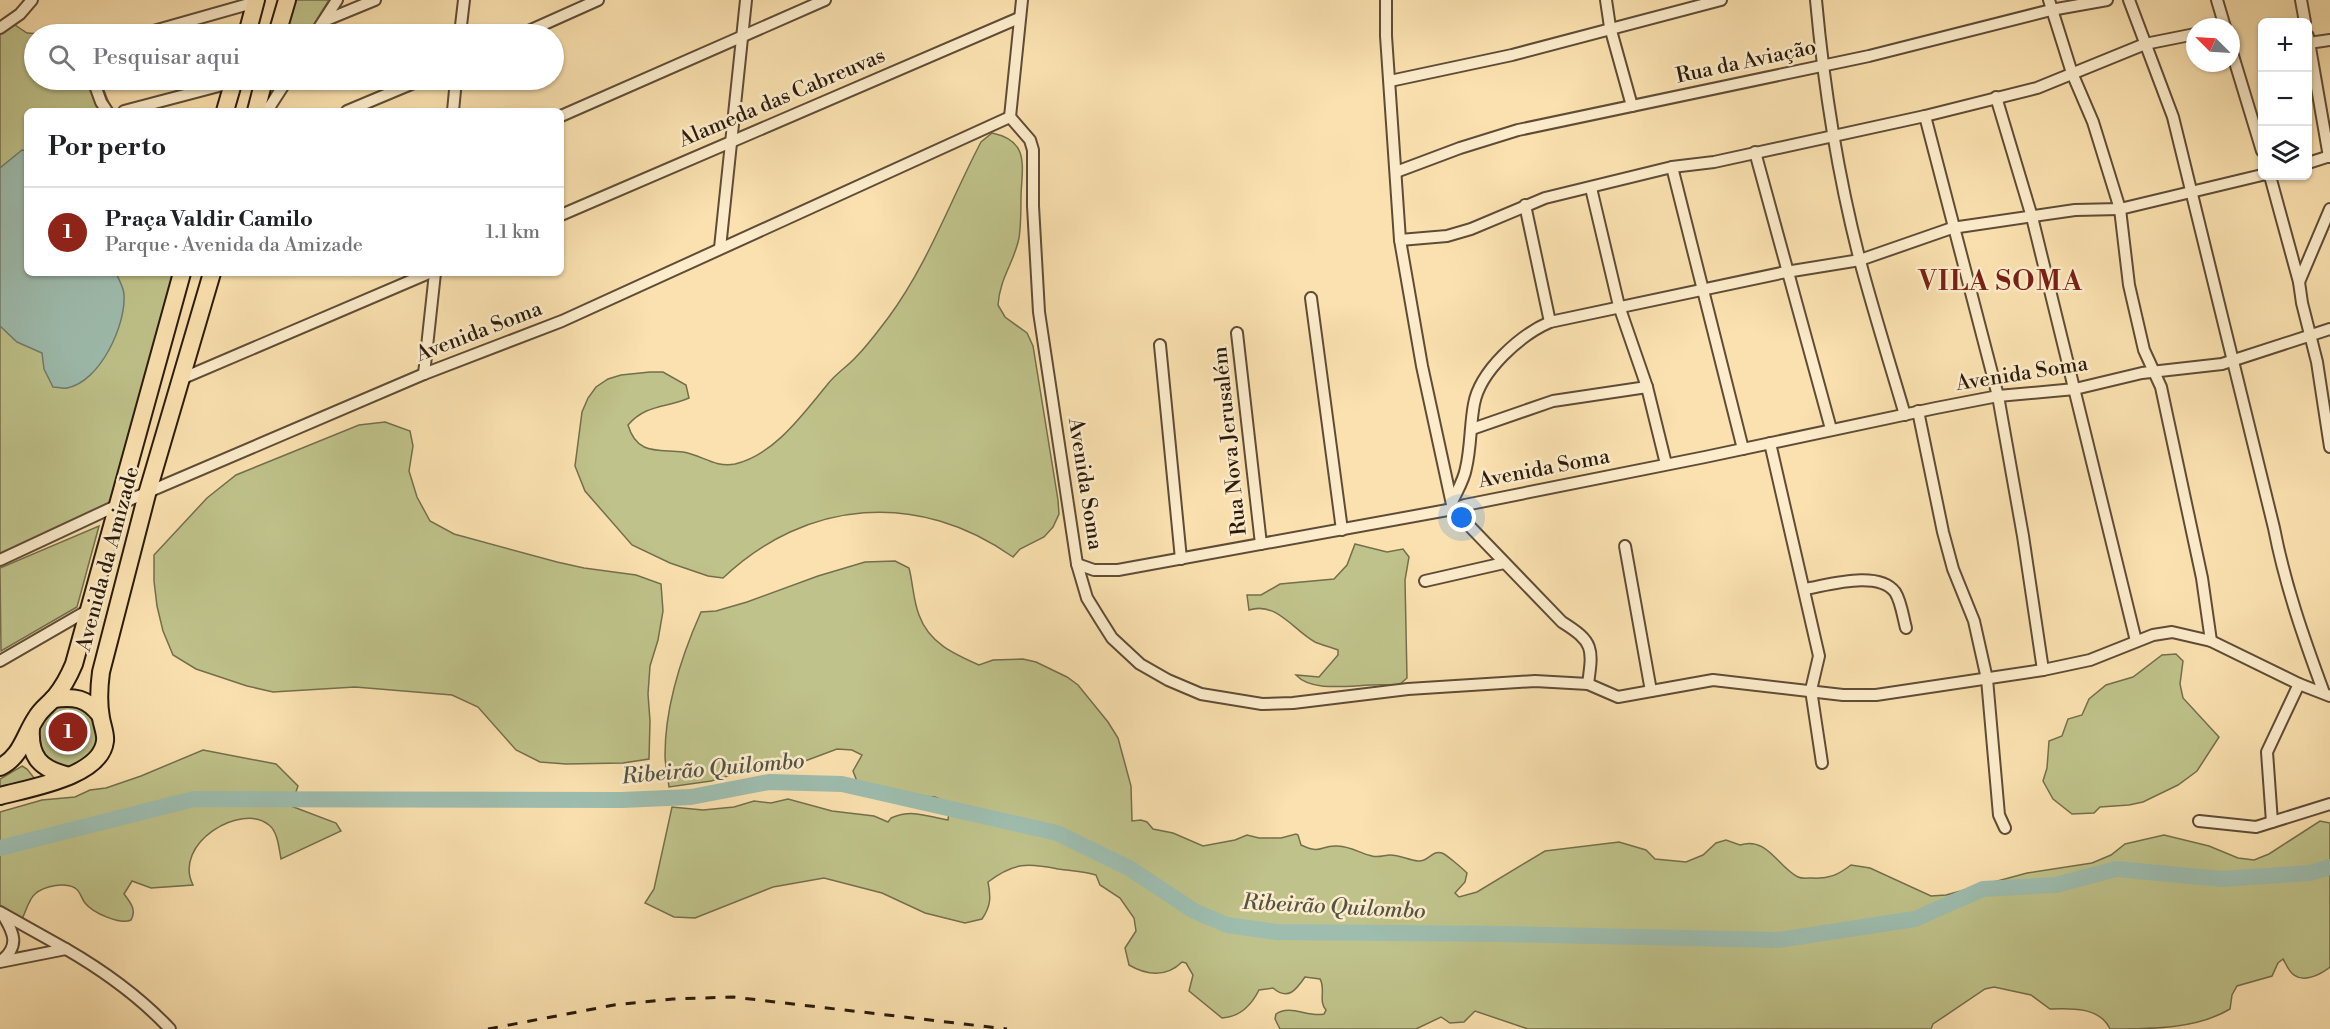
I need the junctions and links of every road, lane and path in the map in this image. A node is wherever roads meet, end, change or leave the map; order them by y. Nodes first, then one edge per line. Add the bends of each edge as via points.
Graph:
1 (32, 0) edge
2 (287, 0) edge
3 (337, 0) edge
4 (375, 0) edge
5 (464, 0) edge
6 (598, 0) edge
7 (746, 0) edge
8 (825, 0) edge
9 (1022, 0) edge
10 (1386, 0) edge
11 (1606, 0) edge
12 (1721, 0) edge
13 (1816, 0) edge
14 (2107, 0) edge
15 (2129, 0) edge
16 (2217, 0) edge
17 (2301, 0) edge
18 (256, 1) edge
19 (2050, 5) edge
20 (1019, 18) junction
21 (2222, 18) edge
22 (2304, 18) edge
23 (324, 21) junction
24 (177, 24) edge
25 (250, 24) edge
26 (280, 24) edge
27 (322, 24) edge
28 (461, 24) edge
29 (544, 24) edge
30 (1, 26) edge
31 (1611, 27) junction
32 (743, 35) junction
33 (2186, 36) edge
34 (2312, 40) edge
35 (2330, 40) edge
36 (2145, 44) junction
37 (2312, 62) edge
38 (1822, 66) junction
39 (2238, 72) edge
40 (2073, 73) junction
41 (1390, 81) junction
42 (97, 90) edge
43 (201, 90) edge
44 (231, 90) edge
45 (265, 90) edge
46 (280, 90) edge
47 (397, 90) edge
48 (455, 90) edge
49 (1996, 97) junction
50 (1632, 106) junction
51 (105, 108) edge
52 (135, 108) edge
53 (226, 108) edge
54 (267, 108) edge
55 (268, 108) edge
56 (354, 108) edge
57 (453, 108) edge
58 (564, 116) edge
59 (1925, 116) junction
60 (1010, 117) junction
61 (1833, 135) junction
62 (2258, 138) edge
63 (730, 142) junction
64 (1755, 152) junction
65 (2329, 156) edge
66 (2312, 161) edge
67 (1672, 168) junction
68 (1396, 172) junction
69 (2258, 176) edge
70 (2271, 180) edge
71 (1591, 188) junction
72 (2192, 192) junction
73 (1525, 205) junction
74 (2120, 209) junction
75 (2330, 209) edge
76 (564, 215) edge
77 (2032, 217) junction
78 (1953, 228) junction
79 (2324, 233) edge
80 (1400, 240) junction
81 (720, 248) junction
82 (1860, 260) junction
83 (1786, 272) junction
84 (181, 276) edge
85 (211, 276) edge
86 (422, 276) edge
87 (435, 276) edge
88 (2299, 282) junction
89 (1702, 288) junction
90 (1311, 298) dead end
91 (1619, 306) junction
92 (1550, 322) junction
93 (2330, 329) edge
94 (1238, 333) dead end
95 (2309, 335) junction
96 (1160, 345) dead end
97 (2233, 362) junction
98 (2154, 372) junction
99 (424, 374) junction
100 (181, 379) junction
101 (1647, 387) junction
102 (2074, 389) junction
103 (1998, 396) junction
104 (1918, 411) junction
105 (1905, 415) junction
106 (1472, 429) junction
107 (1831, 429) junction
108 (1770, 443) junction
109 (2330, 447) edge
110 (1743, 449) junction
111 (1666, 464) junction
112 (147, 494) junction
113 (120, 504) junction
114 (1452, 506) junction
115 (1342, 530) junction
116 (1261, 544) junction
117 (1625, 546) dead end
118 (1181, 559) junction
119 (0, 560) edge
120 (1504, 563) junction
121 (1077, 564) junction
122 (1425, 581) dead end
123 (1805, 589) junction
124 (90, 609) junction
125 (1906, 628) dead end
126 (2211, 641) junction
127 (2136, 642) junction
128 (0, 661) edge
129 (2043, 670) junction
130 (1987, 679) junction
131 (1588, 684) junction
132 (2299, 684) junction
133 (1811, 690) junction
134 (1651, 691) junction
135 (2327, 694) edge
136 (53, 699) junction
137 (100, 716) junction
138 (31, 727) junction
139 (1822, 763) dead end
140 (0, 767) edge
141 (69, 776) junction
142 (1, 798) edge
143 (2330, 804) edge
144 (2199, 821) dead end
145 (2272, 822) junction
146 (2005, 828) dead end
147 (1, 913) edge
148 (66, 949) junction
149 (1, 962) edge
150 (170, 1029) edge

1 - 30 street via 20,14
2 - 26 main road
3 - 23 street
4 - 23 street
5 - 28 street
6 - 29 street
7 - 32 street
8 - 32 street
9 - 20 street
10 - 41 street
11 - 31 street
12 - 31 street
13 - 38 street
14 - 19 street, Rua da Aviação
15 - 36 street
16 - 21 street
17 - 22 street
18 - 24 street
18 - 25 main road
19 - 38 street, Rua da Aviação
19 - 40 street
20 - 60 street
20 - 63 street, Alameda das Cabreuvas
23 - 27 street
31 - 41 street via 1512,55
31 - 50 street
32 - 58 street
32 - 63 street
33 - 36 street
34 - 35 street
36 - 40 street
36 - 72 street via 2174,117
37 - 65 street
38 - 50 street, Rua da Aviação
38 - 61 street
39 - 62 street
40 - 49 street via 2037,88
40 - 74 street
41 - 68 street
42 - 51 street
43 - 52 street
44 - 53 main road
45 - 54 main road
46 - 55 street
47 - 56 street
48 - 57 street
49 - 59 street
49 - 77 street
50 - 68 street, Rua da Aviação via 1518,130
59 - 61 street
59 - 78 street
60 - 81 street, Avenida Soma
60 - 121 street, Avenida Soma via 1030,140 1033,150 1040,312
61 - 64 street
61 - 82 street
63 - 76 street, Alameda das Cabreuvas
63 - 81 street
64 - 67 street
64 - 83 street
65 - 66 street
67 - 71 street
67 - 89 street
68 - 80 street
69 - 72 street
70 - 88 street
71 - 73 street
71 - 91 street
72 - 74 street
72 - 97 street
73 - 80 street via 1447,236
73 - 92 street
74 - 77 street via 2075,210
74 - 98 street via 2129,285 2144,351
75 - 79 street
77 - 78 street
77 - 102 street
78 - 82 street
78 - 103 street
79 - 88 street
80 - 114 street
81 - 99 street, Avenida Soma via 562,321
82 - 83 street
82 - 105 street
83 - 89 street
83 - 107 street
84 - 113 main road, Avenida da Amizade
85 - 100 main road, Avenida da Amizade
86 - 100 street
87 - 99 street
88 - 95 street
89 - 91 street
89 - 110 street
90 - 115 street
91 - 92 street
91 - 101 street
92 - 106 street via 1522,336 1499,360 1478,392
93 - 95 street, Avenida Soma
94 - 116 street, Rua Nova Jerusalém
95 - 97 street, Avenida Soma
95 - 109 street
96 - 118 street
97 - 98 street, Avenida Soma
97 - 135 street via 2280,558 2301,632
98 - 102 street, Avenida Soma
98 - 126 street via 2161,387 2202,578
99 - 112 street, Avenida Soma
100 - 112 main road, Avenida da Amizade
101 - 106 street via 1553,401
101 - 111 street
102 - 103 street, Avenida Soma
102 - 127 street
103 - 104 street, Avenida Soma
103 - 129 street
104 - 105 street, Avenida Soma
104 - 130 street via 1943,532 1974,621
105 - 107 street, Avenida Soma
106 - 114 street via 1466,471
107 - 108 street, Avenida Soma
108 - 110 street, Avenida Soma
108 - 123 street
110 - 111 street, Avenida Soma
111 - 114 street, Avenida Soma
112 - 113 street, Avenida Soma
112 - 137 main road, Avenida da Amizade via 100,672
113 - 119 street, Avenida Soma
113 - 124 main road, Avenida da Amizade
114 - 115 street, Avenida Soma
114 - 120 street
115 - 116 street, Avenida Soma
116 - 118 street, Avenida Soma
117 - 134 street
118 - 121 street, Avenida Soma via 1118,570 1094,570
120 - 122 street
120 - 131 street via 1562,622 1586,640 1592,658
121 - 131 street via 1087,598 1126,654 1168,680 1201,694 1262,704 1535,681
123 - 125 street via 1879,581 1896,594
123 - 133 street via 1819,656
124 - 128 street
124 - 136 main road, Avenida da Amizade via 74,664
126 - 127 street via 2172,632
126 - 132 street
127 - 129 street via 2090,660
129 - 130 street
130 - 133 street via 1876,695
130 - 146 street via 1999,815
131 - 134 street via 1618,697
132 - 135 street
132 - 145 street via 2267,752
133 - 134 street via 1713,680
133 - 139 street
136 - 137 main road via 85,700
136 - 138 main road, Avenida da Amizade
137 - 141 main road, Avenida da Amizade via 105,741 99,756 87,768
138 - 140 main road, Avenida da Amizade via 20,750
138 - 141 main road via 30,740 40,763
141 - 142 main road, Avenida da Amizade
143 - 145 street
144 - 145 street via 2256,827
147 - 148 street
147 - 149 street via 14,938 10,954
148 - 149 street
148 - 150 street via 149,1006

